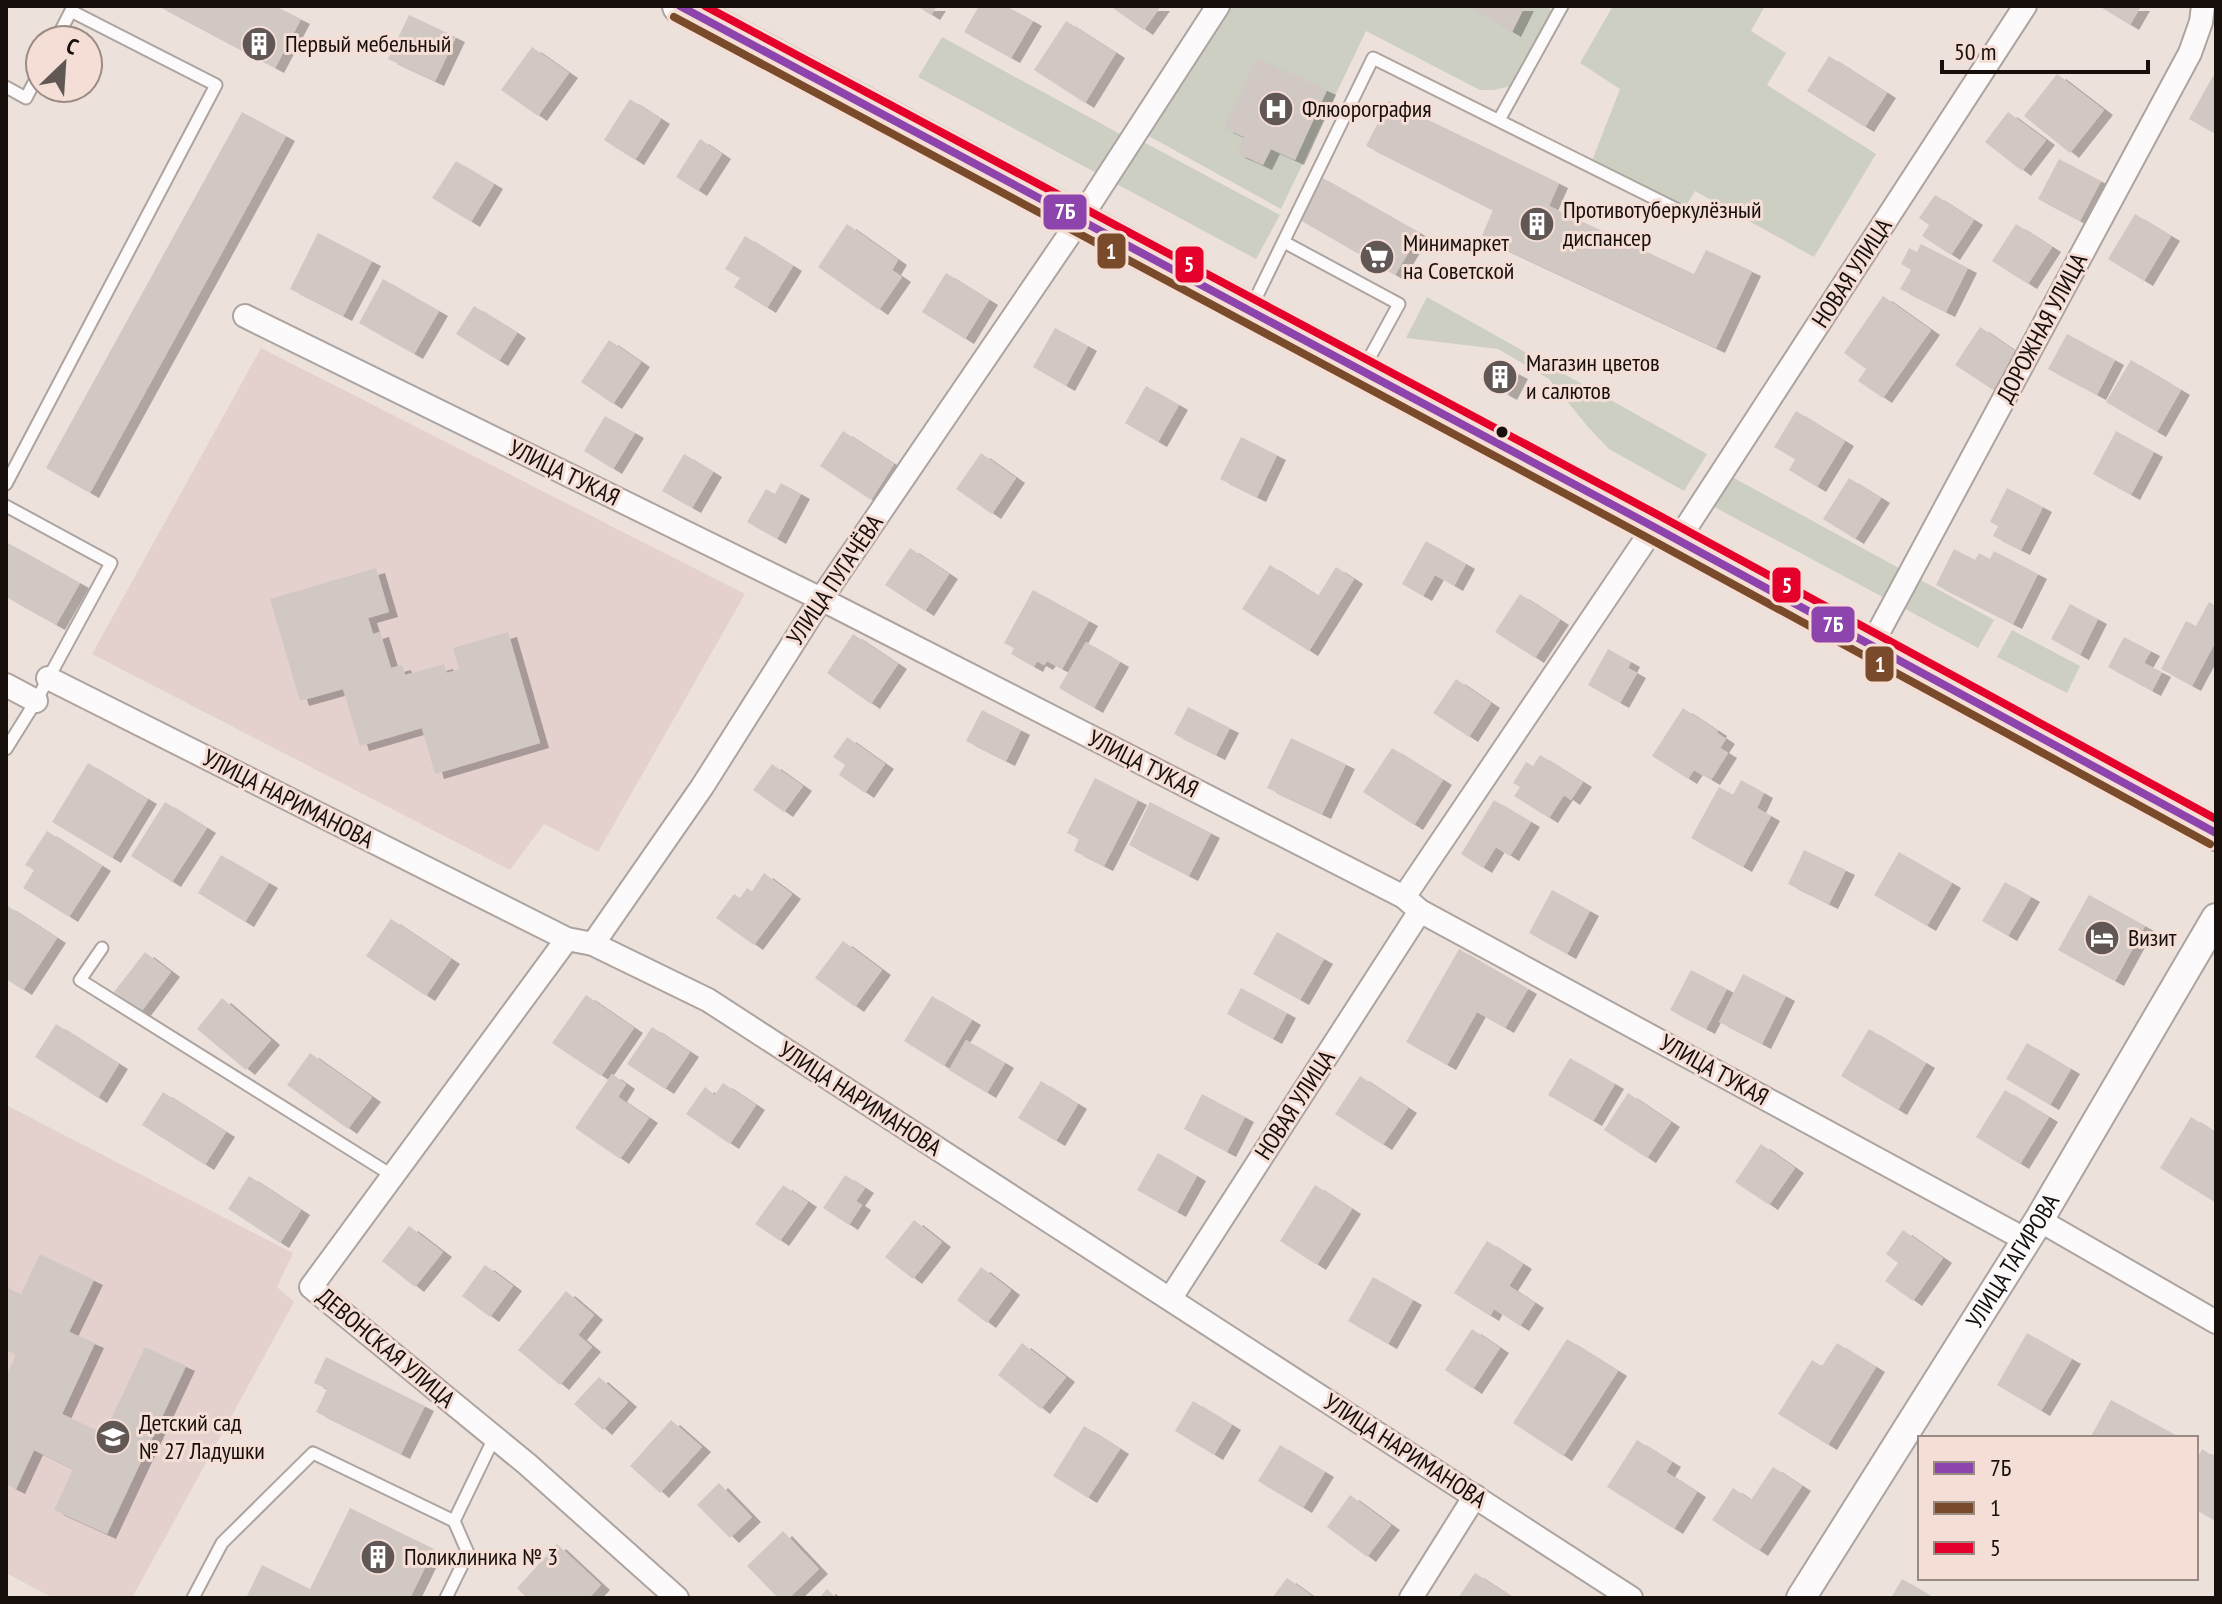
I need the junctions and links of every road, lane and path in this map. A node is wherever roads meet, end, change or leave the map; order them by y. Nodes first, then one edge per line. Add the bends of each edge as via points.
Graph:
1 (680, 6) edge
2 (1218, 6) edge
3 (1562, 6) edge
4 (2025, 6) edge
5 (2203, 6) edge
6 (72, 8) edge
7 (6, 87) edge
8 (24, 97) edge
9 (1499, 120) junction
10 (1682, 212) dead end
11 (1080, 219) junction
12 (1284, 242) junction
13 (1250, 309) junction
14 (245, 316) dead end
15 (1363, 370) junction
16 (6, 484) edge
17 (6, 506) edge
18 (1666, 533) junction
19 (821, 599) junction
20 (1871, 646) junction
21 (48, 678) junction
22 (6, 685) edge
23 (36, 701) junction
24 (6, 749) edge
25 (2216, 833) edge
26 (1412, 904) junction
27 (2216, 918) edge
28 (567, 939) junction
29 (593, 944) junction
30 (102, 948) dead end
31 (393, 1176) junction
32 (2033, 1230) junction
33 (1170, 1299) junction
34 (2216, 1322) edge
35 (494, 1438) junction
36 (1475, 1496) junction
37 (454, 1521) junction
38 (193, 1598) edge
39 (446, 1598) edge
40 (677, 1598) edge
41 (1411, 1598) edge
42 (1631, 1598) edge
43 (1801, 1598) edge

1 - 11 main road
2 - 11 street, УЛИЦА ПУГАЧЁВА
3 - 9 lane
4 - 18 street, НОВАЯ УЛИЦА
5 - 20 street, ДОРОЖНАЯ УЛИЦА via 2190,53
6 - 16 lane via 216,85
7 - 8 lane
9 - 10 lane
9 - 12 lane via 1373,58
11 - 13 main road
11 - 19 street, УЛИЦА ПУГАЧЁВА
12 - 13 lane
12 - 15 lane via 1399,304
13 - 15 main road
14 - 19 street, УЛИЦА ТУКАЯ
15 - 18 main road
17 - 21 lane via 111,563
18 - 20 main road
18 - 26 street, НОВАЯ УЛИЦА
19 - 26 street, УЛИЦА ТУКАЯ
19 - 29 street, УЛИЦА ПУГАЧЁВА via 702,787
20 - 25 main road
21 - 23 lane
21 - 28 street, УЛИЦА НАРИМАНОВА
22 - 23 street
23 - 24 lane
26 - 32 street, УЛИЦА ТУКАЯ
26 - 33 street, НОВАЯ УЛИЦА
27 - 32 street, УЛИЦА ТАГИРОВА
28 - 29 street, УЛИЦА НАРИМАНОВА
28 - 31 street, ДЕВОНСКАЯ УЛИЦА
29 - 33 street, УЛИЦА НАРИМАНОВА via 708,1000
30 - 31 lane via 80,980
31 - 35 street, ДЕВОНСКАЯ УЛИЦА via 311,1287
32 - 34 street, УЛИЦА ТУКАЯ
32 - 43 street, УЛИЦА ТАГИРОВА
33 - 36 street, УЛИЦА НАРИМАНОВА
35 - 37 lane
35 - 40 street, ДЕВОНСКАЯ УЛИЦА
36 - 41 street
36 - 42 street, УЛИЦА НАРИМАНОВА
37 - 38 lane via 313,1453 222,1543
37 - 39 lane via 468,1553

